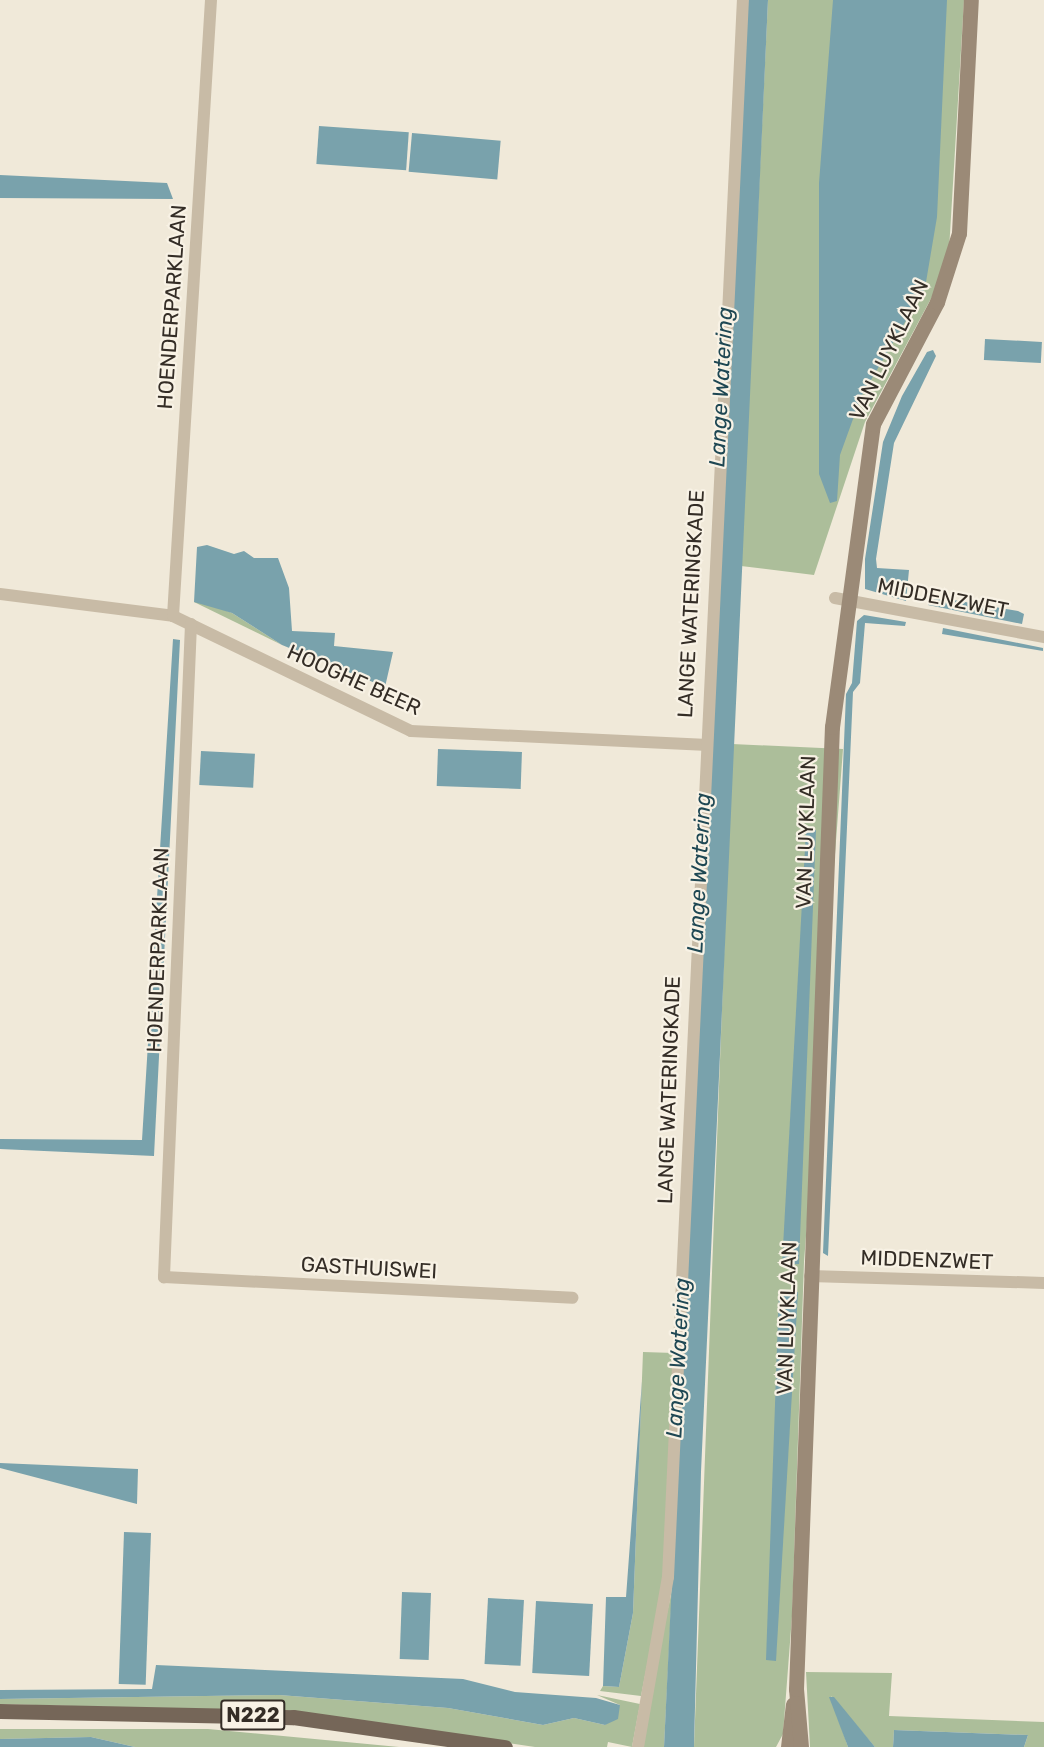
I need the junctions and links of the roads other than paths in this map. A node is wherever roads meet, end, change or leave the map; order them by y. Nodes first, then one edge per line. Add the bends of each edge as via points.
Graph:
1 (211, 0) edge
2 (742, 0) edge
3 (971, 0) edge
4 (0, 594) edge
5 (841, 598) junction
6 (173, 616) junction
7 (192, 624) junction
8 (1044, 637) edge
9 (703, 745) junction
10 (810, 1276) junction
11 (164, 1277) joint
12 (1044, 1283) edge
13 (572, 1298) dead end
14 (796, 1689) junction
15 (0, 1711) edge
16 (0, 1721) edge
17 (440, 1747) edge
18 (505, 1747) edge
19 (638, 1747) edge
20 (788, 1747) edge
21 (801, 1747) edge

1 - 6 street, HOENDERPARKLAAN
2 - 9 street, LANGE WATERINGKADE
3 - 5 street, VAN LUYKLAAN via 959,233 937,302 873,424
4 - 6 street, HOOGHE BEER
5 - 8 street, MIDDENZWET
5 - 10 street, VAN LUYKLAAN via 832,727
6 - 7 street, HOOGHE BEER
7 - 9 street, HOOGHE BEER via 411,731
7 - 11 street, HOENDERPARKLAAN
9 - 19 street, LANGE WATERINGKADE via 668,1577
10 - 12 street, MIDDENZWET
10 - 14 street, VAN LUYKLAAN
11 - 13 street, GASTHUISWEI
14 - 20 street, VAN LUYKLAAN
14 - 21 street, VAN LUYKLAAN
15 - 18 main road, N222 via 292,1718
16 - 17 main road, N222 via 291,1727

